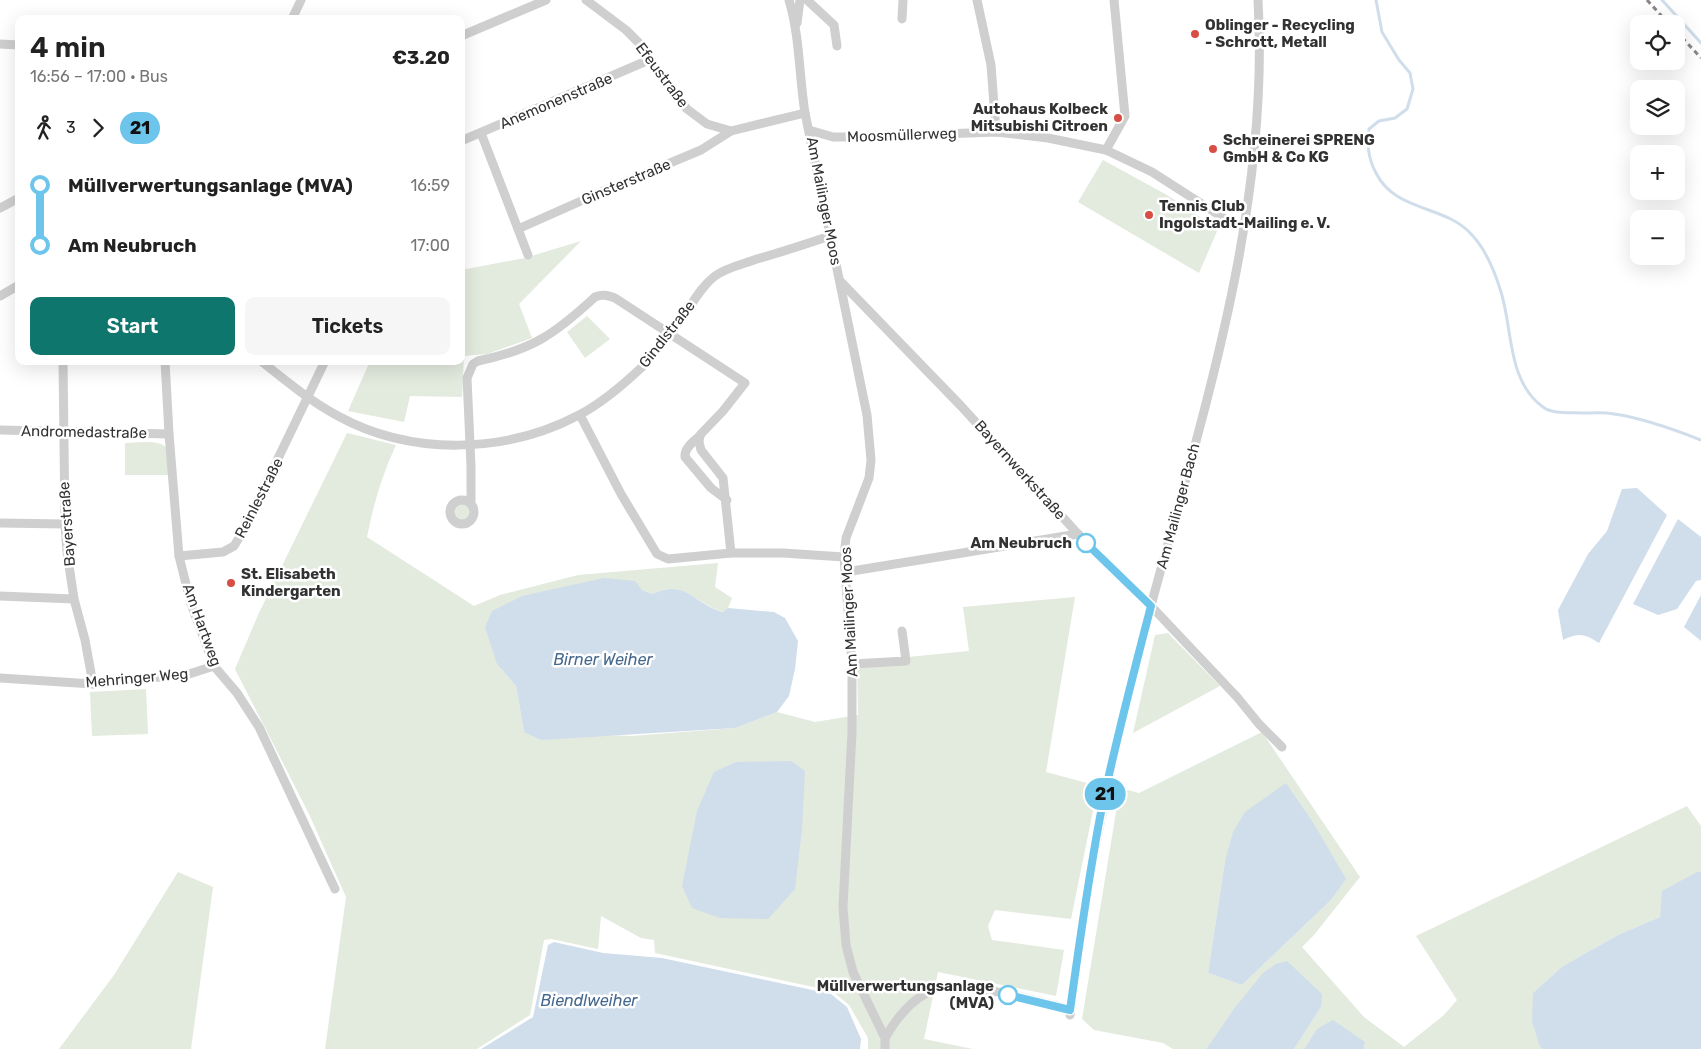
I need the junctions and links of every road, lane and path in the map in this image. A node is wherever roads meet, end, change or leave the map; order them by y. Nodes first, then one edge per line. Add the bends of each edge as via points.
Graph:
1 (301, 0) edge
2 (546, 0) edge
3 (586, 0) edge
4 (789, 0) edge
5 (800, 0) edge
6 (807, 0) edge
7 (903, 0) edge
8 (976, 0) edge
9 (1114, 0) edge
10 (1258, 0) edge
11 (294, 15) edge
12 (902, 19) dead end
13 (796, 28) junction
14 (465, 34) edge
15 (0, 44) edge
16 (15, 45) edge
17 (837, 46) dead end
18 (651, 60) junction
19 (805, 113) junction
20 (809, 130) junction
21 (731, 131) junction
22 (996, 132) junction
23 (481, 133) junction
24 (465, 139) edge
25 (1106, 150) junction
26 (15, 200) edge
27 (0, 208) edge
28 (1244, 226) junction
29 (518, 229) junction
30 (830, 236) junction
31 (528, 255) dead end
32 (840, 281) junction
33 (15, 287) edge
34 (0, 296) edge
35 (671, 334) junction
36 (62, 365) edge
37 (165, 365) edge
38 (266, 365) edge
39 (324, 365) edge
40 (308, 398) junction
41 (580, 415) junction
42 (0, 430) edge
43 (63, 433) junction
44 (169, 434) junction
45 (700, 435) junction
46 (470, 445) junction
47 (727, 500) junction
48 (471, 504) dead end
49 (0, 523) edge
50 (65, 524) junction
51 (1078, 534) junction
52 (731, 553) junction
53 (179, 556) junction
54 (844, 557) junction
55 (846, 572) junction
56 (0, 596) edge
57 (74, 599) junction
58 (1151, 606) junction
59 (902, 632) dead end
60 (852, 664) junction
61 (214, 666) junction
62 (0, 678) edge
63 (93, 684) junction
64 (1282, 747) dead end
65 (336, 889) dead end
66 (885, 1038) junction
67 (885, 1049) edge

1 - 11 street
2 - 14 street
3 - 18 street, Efeustraße via 626,30
4 - 13 street, Am Mailinger Moos
5 - 13 street, Am Mailinger Moos
6 - 17 street via 834,25
7 - 12 street
8 - 22 street via 990,65
9 - 25 street via 1125,116
10 - 28 street, Am Mailinger Bach via 1259,79 1252,176
13 - 19 street, Am Mailinger Moos
15 - 16 street
18 - 21 street, Efeustraße via 687,109 707,124
18 - 23 street, Anemonenstraße
19 - 20 street, Am Mailinger Moos
19 - 21 street, Efeustraße
20 - 22 street, Moosmüllerweg via 833,136 861,137
20 - 30 street, Am Mailinger Moos
21 - 29 street, Ginsterstraße via 701,150
22 - 25 street, Moosmüllerweg
23 - 24 street, Anemonenstraße
23 - 29 street
25 - 28 street, Moosmüllerweg via 1152,172 1230,222
26 - 27 street
28 - 58 street, Am Mailinger Bach via 1218,353
29 - 31 street
30 - 32 street, Am Mailinger Moos
30 - 35 street, Gindlstraße via 735,266 716,276 702,288
32 - 51 street, Bayernwerkstraße
32 - 54 street, Am Mailinger Moos via 867,415 870,460 869,478 846,538
33 - 34 street
35 - 41 street, Gindlstraße via 643,366
35 - 45 street via 746,383
35 - 46 street via 615,298 600,295 539,342 478,361 473,364 467,378
36 - 43 street, Bayerstraße
37 - 44 street, Am Hartweg
38 - 40 street, Gindlstraße
39 - 40 street, Reinlestraße
40 - 46 street, Gindlstraße via 339,417 398,439 433,445
40 - 53 street, Reinlestraße via 234,546 223,552
41 - 46 street, Gindlstraße via 529,435
41 - 52 street via 657,554 668,559
42 - 43 street, Andromedastraße
43 - 44 street, Andromedastraße
43 - 50 street, Bayerstraße
44 - 53 street, Am Hartweg
45 - 47 street via 701,450 724,478
45 - 47 street via 687,449 686,457 711,488
46 - 48 street
47 - 52 street
49 - 50 street
50 - 57 street, Bayerstraße
51 - 55 street
51 - 58 street, Bayernwerkstraße
52 - 54 street
53 - 61 street, Am Hartweg via 191,604
54 - 55 street, Am Mailinger Moos
55 - 60 street, Am Mailinger Moos
56 - 57 street
57 - 63 street, Bayerstraße
58 - 64 street, Bayernwerkstraße
58 - 66 street, Am Mailinger Bach via 1125,702 1103,803 1070,1012 961,986 937,989 915,1000 897,1017
59 - 60 street via 906,661
60 - 66 street, Am Mailinger Moos via 851,761 843,906 846,945 853,972
61 - 63 street, Mehringer Weg via 189,674
61 - 65 street, Am Hartweg via 237,693 258,727
62 - 63 street, Mehringer Weg
66 - 67 street, Am Mailinger Moos

